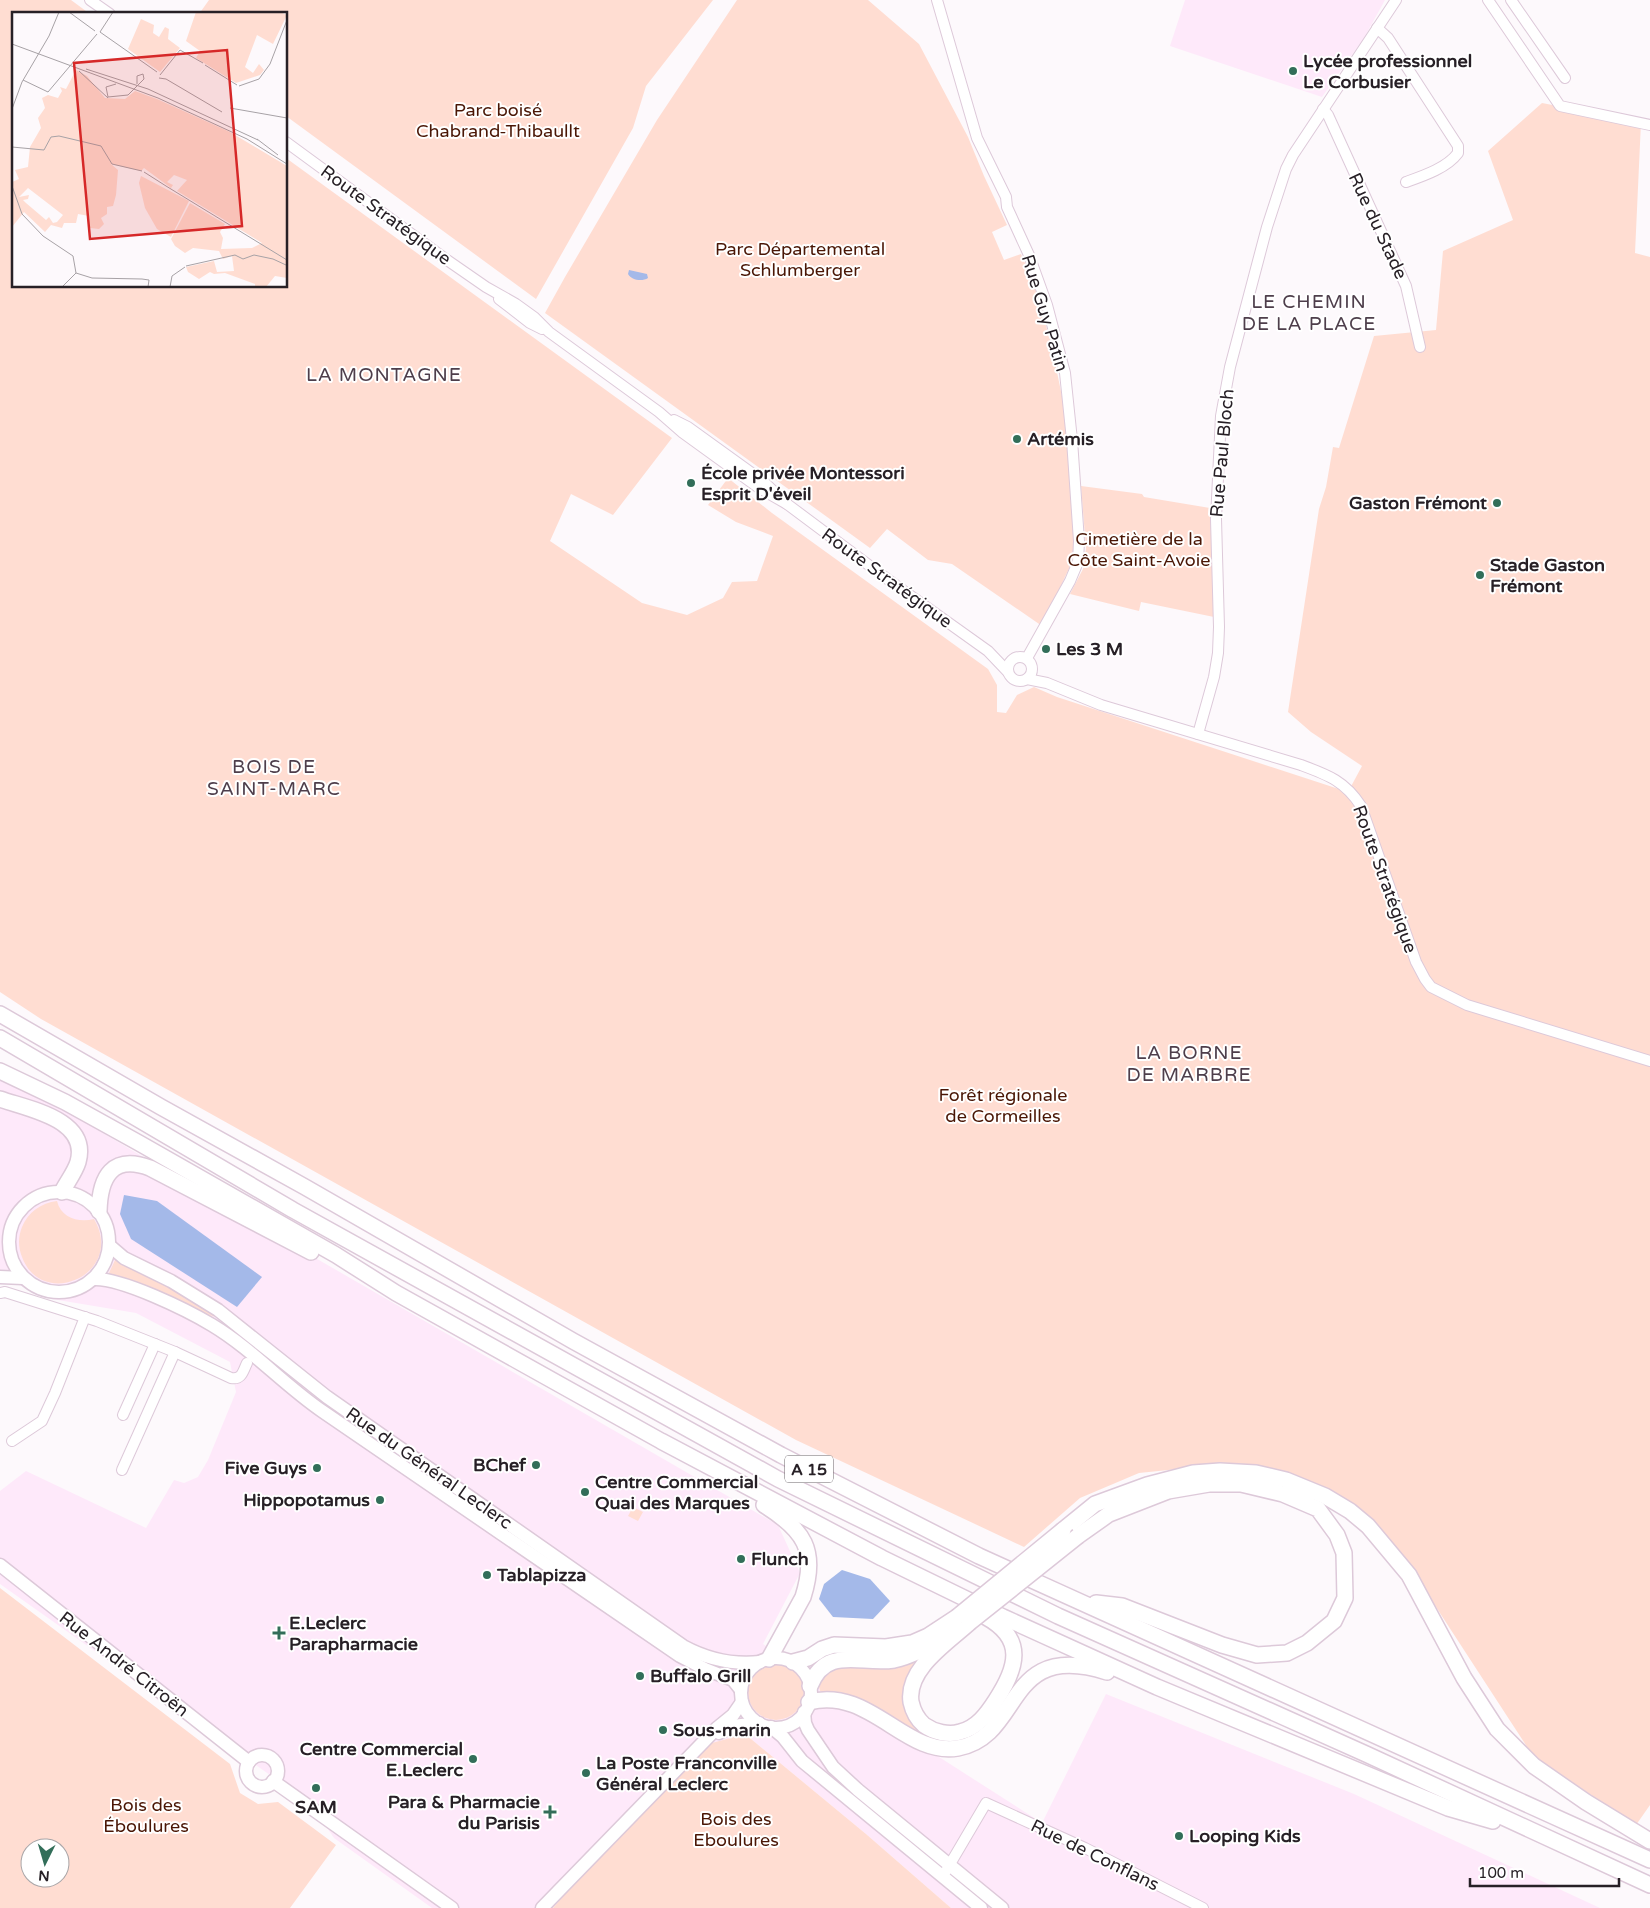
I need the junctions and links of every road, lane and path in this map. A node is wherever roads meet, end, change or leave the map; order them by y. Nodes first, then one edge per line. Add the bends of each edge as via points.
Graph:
1 (90, 0) edge
2 (937, 0) edge
3 (1396, 0) edge
4 (1488, 0) edge
5 (1511, 0) edge
6 (107, 12) edge
7 (1376, 28) junction
8 (1565, 78) dead end
9 (1323, 109) junction
10 (1650, 125) edge
11 (288, 143) edge
12 (1406, 182) dead end
13 (1420, 347) dead end
14 (988, 651) junction
15 (1015, 657) junction
16 (1027, 658) junction
17 (1033, 668) junction
18 (1008, 672) junction
19 (1027, 679) junction
20 (1059, 687) junction
21 (1198, 734) junction
22 (0, 1014) edge
23 (0, 1038) edge
24 (1650, 1061) edge
25 (0, 1071) edge
26 (0, 1099) edge
27 (62, 1192) junction
28 (99, 1211) junction
29 (9, 1244) junction
30 (110, 1246) junction
31 (0, 1258) edge
32 (0, 1277) edge
33 (23, 1278) junction
34 (94, 1279) junction
35 (0, 1292) edge
36 (396, 1293) junction
37 (84, 1318) junction
38 (155, 1344) junction
39 (175, 1352) junction
40 (247, 1362) dead end
41 (123, 1415) dead end
42 (12, 1441) dead end
43 (661, 1441) junction
44 (122, 1470) dead end
45 (882, 1558) junction
46 (0, 1565) edge
47 (1084, 1602) junction
48 (963, 1620) junction
49 (764, 1660) junction
50 (793, 1662) junction
51 (810, 1686) junction
52 (1157, 1687) junction
53 (742, 1696) junction
54 (807, 1707) junction
55 (759, 1723) junction
56 (771, 1727) junction
57 (706, 1739) junction
58 (249, 1762) junction
59 (274, 1781) junction
60 (1544, 1837) junction
61 (1650, 1841) edge
62 (1650, 1860) edge
63 (947, 1871) junction
64 (1650, 1885) edge
65 (452, 1908) edge
66 (542, 1908) edge
67 (981, 1908) edge
68 (1002, 1908) edge
69 (1203, 1908) edge

1 - 6 street
2 - 16 street, Rue Guy Patin via 977,138 1030,256 1065,372 1079,555 1067,586
3 - 7 street, Rue Paul Bloch
4 - 10 street via 1560,106
5 - 8 street
7 - 9 street, Rue Paul Bloch
7 - 12 street via 1388,38 1458,146 1453,160
9 - 13 street, Rue du Stade via 1406,286
9 - 21 street, Rue Paul Bloch via 1286,169 1230,367 1221,416 1217,468 1218,653
11 - 14 street, Route Stratégique via 486,287 520,316 549,332 659,412 688,427 764,482 787,504
14 - 15 street, Route Stratégique
14 - 18 street, Route Stratégique
15 - 16 street
15 - 18 street via 1008,664
16 - 17 street
17 - 19 street
17 - 20 street, Route Stratégique
18 - 19 street via 1015,680
19 - 20 street, Route Stratégique
20 - 21 street, Route Stratégique via 1101,705
21 - 24 street, Route Stratégique via 1310,768 1350,791 1361,806 1416,962 1431,987 1467,1005
22 - 47 highway, A 15 via 565,1337 764,1445 979,1556
23 - 60 highway, A 15 via 293,1210 778,1479 1058,1616
25 - 36 highway via 65,1102 336,1255
26 - 27 highway via 58,1119 73,1134 79,1147 79,1160
27 - 28 main road via 79,1196
27 - 29 main road via 42,1195 27,1204 12,1225
28 - 30 main road via 109,1231
28 - 36 highway via 105,1178 120,1166 140,1164
29 - 31 main road
29 - 33 main road via 13,1262
30 - 34 main road via 106,1261
30 - 49 main road, Rue du Général Leclerc via 124,1258 171,1281 218,1310 327,1397 677,1642 709,1658 744,1663
32 - 33 main road
33 - 34 main road via 39,1288 58,1293 77,1290
34 - 53 main road, Rue du Général Leclerc via 126,1286 212,1325 323,1412 673,1651 732,1680
35 - 37 street
36 - 43 highway
37 - 38 street
37 - 42 street via 42,1422
38 - 39 street
38 - 41 street
39 - 40 street via 236,1379 241,1376
39 - 44 street
43 - 45 highway
43 - 49 highway via 780,1515 805,1542 810,1563 807,1587 799,1606
45 - 48 highway via 996,1622 1004,1629 1014,1649 1011,1674 982,1719 968,1729 945,1733 926,1726 915,1714 912,1683 921,1667
45 - 52 highway
46 - 58 main road, Rue André Citroën
47 - 48 highway, bridge via 1122,1606 1222,1645 1257,1655 1287,1653 1307,1643 1334,1621 1345,1598 1344,1554 1337,1535 1318,1509 1283,1494 1240,1484 1209,1484 1168,1491 1109,1514
47 - 62 highway, A 15
48 - 50 highway via 912,1642 886,1647 834,1646
48 - 51 highway via 916,1653 876,1661 833,1660 819,1671
48 - 61 highway, bridge via 1095,1504 1147,1485 1193,1474 1256,1474 1286,1480 1325,1496 1368,1526 1409,1576 1464,1678 1497,1728 1534,1766
49 - 50 main road via 777,1658
49 - 53 main road via 746,1674
50 - 51 main road via 806,1675
51 - 54 main road
52 - 54 highway via 1078,1665 1052,1667 1030,1680 980,1738 965,1746 949,1748 921,1742 851,1703 828,1699
52 - 60 highway via 1448,1808
53 - 55 main road via 748,1714
53 - 57 main road via 733,1715
54 - 56 main road via 790,1724
54 - 63 main road via 805,1722 811,1736 833,1767
55 - 56 main road
55 - 57 main road via 727,1728
56 - 63 main road via 780,1733 802,1761
57 - 66 main road
58 - 59 main road via 246,1775 254,1785 266,1786
58 - 59 main road via 258,1756 271,1759 276,1764
59 - 65 main road
60 - 64 highway, A 15
63 - 67 main road
63 - 68 main road
63 - 69 street, Rue de Conflans via 986,1803 1085,1848

